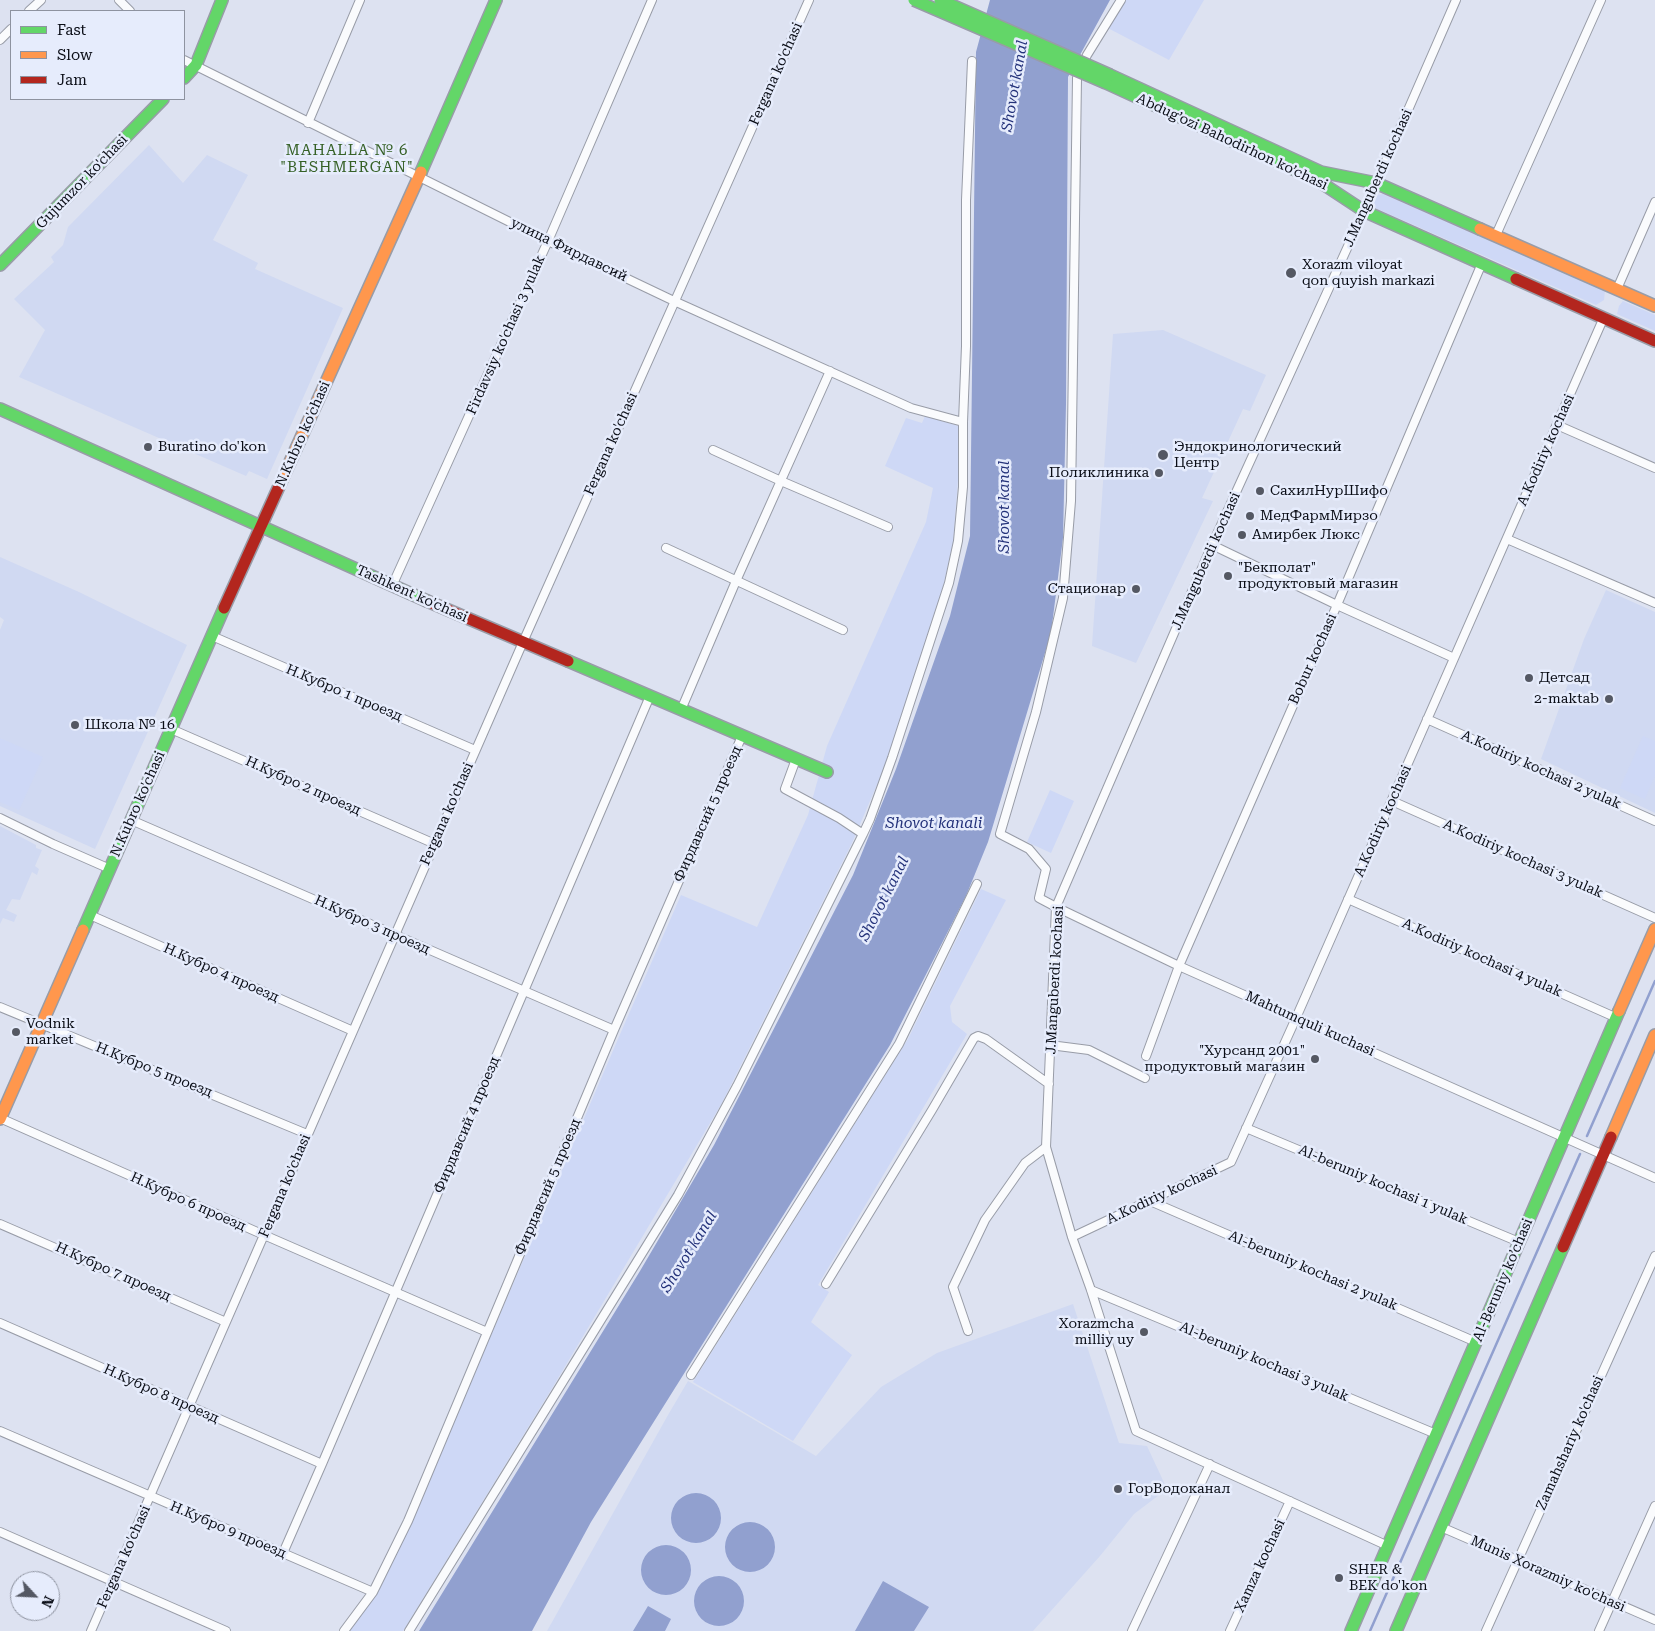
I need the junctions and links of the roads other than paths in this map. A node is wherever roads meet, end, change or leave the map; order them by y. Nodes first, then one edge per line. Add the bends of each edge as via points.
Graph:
1 (41, 0) edge
2 (119, 0) edge
3 (222, 0) edge
4 (360, 0) edge
5 (496, 0) edge
6 (652, 0) edge
7 (809, 0) edge
8 (914, 0) edge
9 (940, 0) edge
10 (1121, 0) edge
11 (1456, 0) edge
12 (1601, 0) edge
13 (30, 10) edge
14 (129, 10) edge
15 (10, 30) edge
16 (0, 40) edge
17 (185, 60) edge
18 (972, 61) dead end
19 (196, 65) junction
20 (185, 77) edge
21 (1108, 79) junction
22 (162, 100) edge
23 (308, 123) junction
24 (419, 177) junction
25 (1376, 183) junction
26 (1655, 202) edge
27 (1364, 211) junction
28 (1496, 235) junction
29 (548, 241) junction
30 (1482, 263) junction
31 (0, 265) edge
32 (1617, 289) junction
33 (674, 300) junction
34 (1655, 306) edge
35 (1604, 317) junction
36 (1655, 341) edge
37 (830, 371) junction
38 (0, 409) edge
39 (962, 422) junction
40 (1557, 426) junction
41 (713, 450) dead end
42 (1655, 468) edge
43 (780, 482) junction
44 (262, 526) junction
45 (888, 527) dead end
46 (1507, 539) junction
47 (1212, 545) junction
48 (666, 548) dead end
49 (736, 581) junction
50 (392, 586) junction
51 (1655, 603) edge
52 (1337, 604) junction
53 (843, 630) dead end
54 (212, 636) junction
55 (523, 642) junction
56 (1454, 658) junction
57 (650, 696) junction
58 (681, 710) junction
59 (1428, 719) junction
60 (171, 729) junction
61 (742, 736) junction
62 (475, 750) junction
63 (796, 759) junction
64 (827, 772) dead end
65 (1392, 801) junction
66 (0, 818) edge
67 (131, 820) junction
68 (1655, 821) edge
69 (863, 834) junction
70 (434, 844) junction
71 (110, 869) junction
72 (977, 884) dead end
73 (1348, 898) junction
74 (1056, 907) junction
75 (90, 916) junction
76 (1655, 918) edge
77 (1655, 929) edge
78 (395, 935) junction
79 (1179, 966) junction
80 (524, 992) junction
81 (0, 1007) edge
82 (1296, 1018) junction
83 (1616, 1018) junction
84 (41, 1024) junction
85 (614, 1030) junction
86 (353, 1031) junction
87 (1655, 1035) edge
88 (1050, 1045) junction
89 (1146, 1056) dead end
90 (1145, 1078) dead end
91 (1049, 1084) junction
92 (0, 1119) edge
93 (1246, 1128) junction
94 (307, 1134) junction
95 (1565, 1138) junction
96 (1046, 1147) junction
97 (1603, 1154) junction
98 (1655, 1178) edge
99 (1150, 1201) junction
100 (0, 1224) edge
101 (264, 1235) junction
102 (1072, 1237) junction
103 (1519, 1242) junction
104 (1655, 1256) edge
105 (826, 1284) dead end
106 (1091, 1290) junction
107 (395, 1293) junction
108 (226, 1322) junction
109 (0, 1323) edge
110 (968, 1331) dead end
111 (487, 1332) junction
112 (1476, 1342) junction
113 (690, 1375) dead end
114 (189, 1406) junction
115 (0, 1431) edge
116 (1436, 1434) junction
117 (322, 1464) junction
118 (1210, 1464) junction
119 (150, 1496) junction
120 (1290, 1501) junction
121 (1655, 1506) edge
122 (1441, 1527) junction
123 (0, 1532) edge
124 (1388, 1546) junction
125 (283, 1553) junction
126 (1518, 1561) junction
127 (112, 1583) junction
128 (373, 1592) junction
129 (1612, 1602) junction
130 (1655, 1620) edge
131 (91, 1631) edge
132 (226, 1631) edge
133 (344, 1631) edge
134 (409, 1631) edge
135 (1132, 1631) edge
136 (1230, 1631) edge
137 (1351, 1631) edge
138 (1396, 1631) edge
139 (1486, 1631) edge
140 (1599, 1631) edge

1 - 13 street
2 - 14 street
3 - 19 main road
4 - 23 street
5 - 24 main road, N.Kubro ko'chasi
6 - 29 street, Firdavsiy ko'chasi 3 yulak
7 - 33 street, Fergana ko'chasi
8 - 21 main road, Abdug’ozi Bahodirhon ko’chasi, bridge
9 - 21 main road, Abdug’ozi Bahodirhon ko’chasi, bridge
10 - 74 street, Mahtumquli kuchasi via 1087,55 1077,78 1071,501 1062,598 1036,712 1000,834 1029,850 1046,869 1039,898
11 - 25 street, J.Manguberdi kochasi
12 - 28 street
15 - 16 street
17 - 19 street, улица Фирдавсий
18 - 39 street
19 - 20 main road
19 - 23 street, улица Фирдавсий
21 - 25 main road, Abdug’ozi Bahodirhon ko’chasi via 1321,172
21 - 27 main road, Abdug’ozi Bahodirhon ko’chasi via 1317,180
22 - 31 main road, Gujumzor ko'chasi
23 - 24 street, улица Фирдавсий
24 - 29 street, улица Фирдавсий
24 - 44 main road, N.Kubro ko'chasi
25 - 27 street, J.Manguberdi kochasi
25 - 28 main road, Abdug’ozi Bahodirhon ko’chasi
26 - 32 street
27 - 30 main road, Abdug’ozi Bahodirhon ko’chasi
27 - 47 street, J.Manguberdi kochasi
28 - 32 main road, Abdug’ozi Bahodirhon ko’chasi
29 - 33 street, улица Фирдавсий
29 - 50 street, Firdavsiy ko'chasi 3 yulak
30 - 35 main road, Abdug’ozi Bahodirhon ko’chasi
30 - 52 street, Bobur kochasi
32 - 34 main road, Abdug’ozi Bahodirhon ko’chasi
33 - 37 street, улица Фирдавсий
33 - 55 street, Fergana ko'chasi
35 - 36 main road, Abdug’ozi Bahodirhon ko’chasi
35 - 40 street, A.Kodiriy kochasi
37 - 39 street, улица Фирдавсий via 911,408
37 - 43 street
38 - 44 main road, Tashkent ko'chasi
39 - 69 street via 964,487 949,583 892,758
40 - 42 street
40 - 46 street, A.Kodiriy kochasi
41 - 43 street
43 - 45 street
43 - 49 street
44 - 50 main road, Tashkent ko'chasi
44 - 54 main road, N.Kubro ko'chasi
46 - 51 street
46 - 56 street, A.Kodiriy kochasi
47 - 52 street
47 - 74 street, J.Manguberdi kochasi
48 - 49 street
49 - 53 street
49 - 58 street
50 - 55 main road, Tashkent ko'chasi
52 - 56 street
52 - 79 street, Bobur kochasi
54 - 60 main road, N.Kubro ko'chasi
54 - 62 street, Н.Кубро 1 проезд
55 - 57 main road, Tashkent ko'chasi
55 - 62 street, Fergana ko'chasi
56 - 59 street, A.Kodiriy kochasi
57 - 58 main road, Tashkent ko'chasi
57 - 80 street, Фирдавсий 4 проезд
58 - 61 main road, Tashkent ko'chasi
59 - 65 street, A.Kodiriy kochasi
59 - 68 street, A.Kodiriy kochasi 2 yulak
60 - 67 main road, N.Kubro ko'chasi
60 - 70 street, Н.Кубро 2 проезд
61 - 63 main road, Tashkent ko'chasi
61 - 85 street, Фирдавсий 5 проезд
62 - 70 street, Fergana ko'chasi
63 - 64 main road, Tashkent ko'chasi
63 - 69 street via 785,789
65 - 73 street, A.Kodiriy kochasi
65 - 76 street, A.Kodiriy kochasi 3 yulak
66 - 71 street, N.Kubro ko'chasi
67 - 71 main road, N.Kubro ko'chasi
67 - 78 street, Н.Кубро 3 проезд
69 - 134 street via 737,1086 678,1195
70 - 78 street, Fergana ko'chasi
71 - 75 main road, N.Kubro ko'chasi
72 - 113 street via 899,1044
73 - 82 street, A.Kodiriy kochasi
73 - 83 street, A.Kodiriy kochasi 4 yulak
74 - 79 street, Mahtumquli kuchasi
74 - 88 street, J.Manguberdi kochasi
75 - 84 main road, N.Kubro ko'chasi
75 - 86 street, Н.Кубро 4 проезд
77 - 83 main road, Al-Beruniy ko’chasi
78 - 80 street, Н.Кубро 3 проезд
78 - 86 street, Fergana ko'chasi
79 - 82 street, Mahtumquli kuchasi
79 - 89 street, Bobur kochasi
80 - 85 street, Н.Кубро 3 проезд
80 - 107 street, Фирдавсий 4 проезд
81 - 84 street, Н.Кубро 5 проезд
82 - 93 street, A.Kodiriy kochasi
82 - 95 street, Mahtumquli kuchasi
83 - 95 main road, Al-Beruniy ko’chasi
84 - 92 main road, N.Kubro ko'chasi
84 - 94 street, Н.Кубро 5 проезд
85 - 111 street, Фирдавсий 5 проезд
86 - 94 street, Fergana ko'chasi
87 - 97 main road
88 - 90 street via 1088,1050
88 - 91 street, J.Manguberdi kochasi
91 - 96 street, J.Manguberdi kochasi
91 - 105 street via 986,1039 974,1038
92 - 101 street, Н.Кубро 6 проезд
93 - 99 street, A.Kodiriy kochasi via 1231,1162
93 - 103 street, Al-beruniy kochasi 1 yulak
94 - 101 street, Fergana ko'chasi
95 - 97 street, Mahtumquli kuchasi
95 - 103 main road, Al-Beruniy ko’chasi
96 - 102 street, J.Manguberdi kochasi
96 - 110 street via 1025,1163 985,1220 953,1287
97 - 98 street, Mahtumquli kuchasi
97 - 122 main road
99 - 102 street, A.Kodiriy kochasi
99 - 112 street, Al-beruniy kochasi 2 yulak
100 - 108 street, Н.Кубро 7 проезд
101 - 107 street, Н.Кубро 6 проезд
101 - 108 street, Fergana ko'chasi
102 - 106 street, J.Manguberdi kochasi
103 - 112 main road, Al-Beruniy ko’chasi
104 - 126 street, Zamahshariy ko'chasi
106 - 116 street, Al-beruniy kochasi 3 yulak
106 - 118 street, J.Manguberdi kochasi via 1136,1431
107 - 111 street, Н.Кубро 6 проезд
107 - 117 street, Фирдавсий 4 проезд
108 - 114 street, Fergana ko'chasi
109 - 114 street, Н.Кубро 8 проезд
111 - 128 street, Фирдавсий 5 проезд via 408,1521
112 - 116 main road, Al-Beruniy ko’chasi
114 - 117 street, Н.Кубро 8 проезд
114 - 119 street, Fergana ko'chasi
115 - 119 street, Н.Кубро 9 проезд
116 - 124 main road, Al-Beruniy ko’chasi
117 - 125 street, Фирдавсий 4 проезд
118 - 120 street
118 - 135 street
119 - 125 street, Н.Кубро 9 проезд
119 - 127 street, Fergana ko'chasi
120 - 124 street
120 - 136 street, Xamza kochasi
121 - 129 street
122 - 126 street, Munis Xorazmiy ko'chasi
122 - 138 main road
123 - 127 street
124 - 137 main road, Al-Beruniy ko’chasi
125 - 128 street, Н.Кубро 9 проезд
126 - 129 street, Munis Xorazmiy ko'chasi
126 - 139 street, Zamahshariy ko'chasi
127 - 131 street, Fergana ko'chasi
127 - 132 street
128 - 133 street, Фирдавсий 5 проезд
129 - 130 street, Munis Xorazmiy ko'chasi
129 - 140 street

